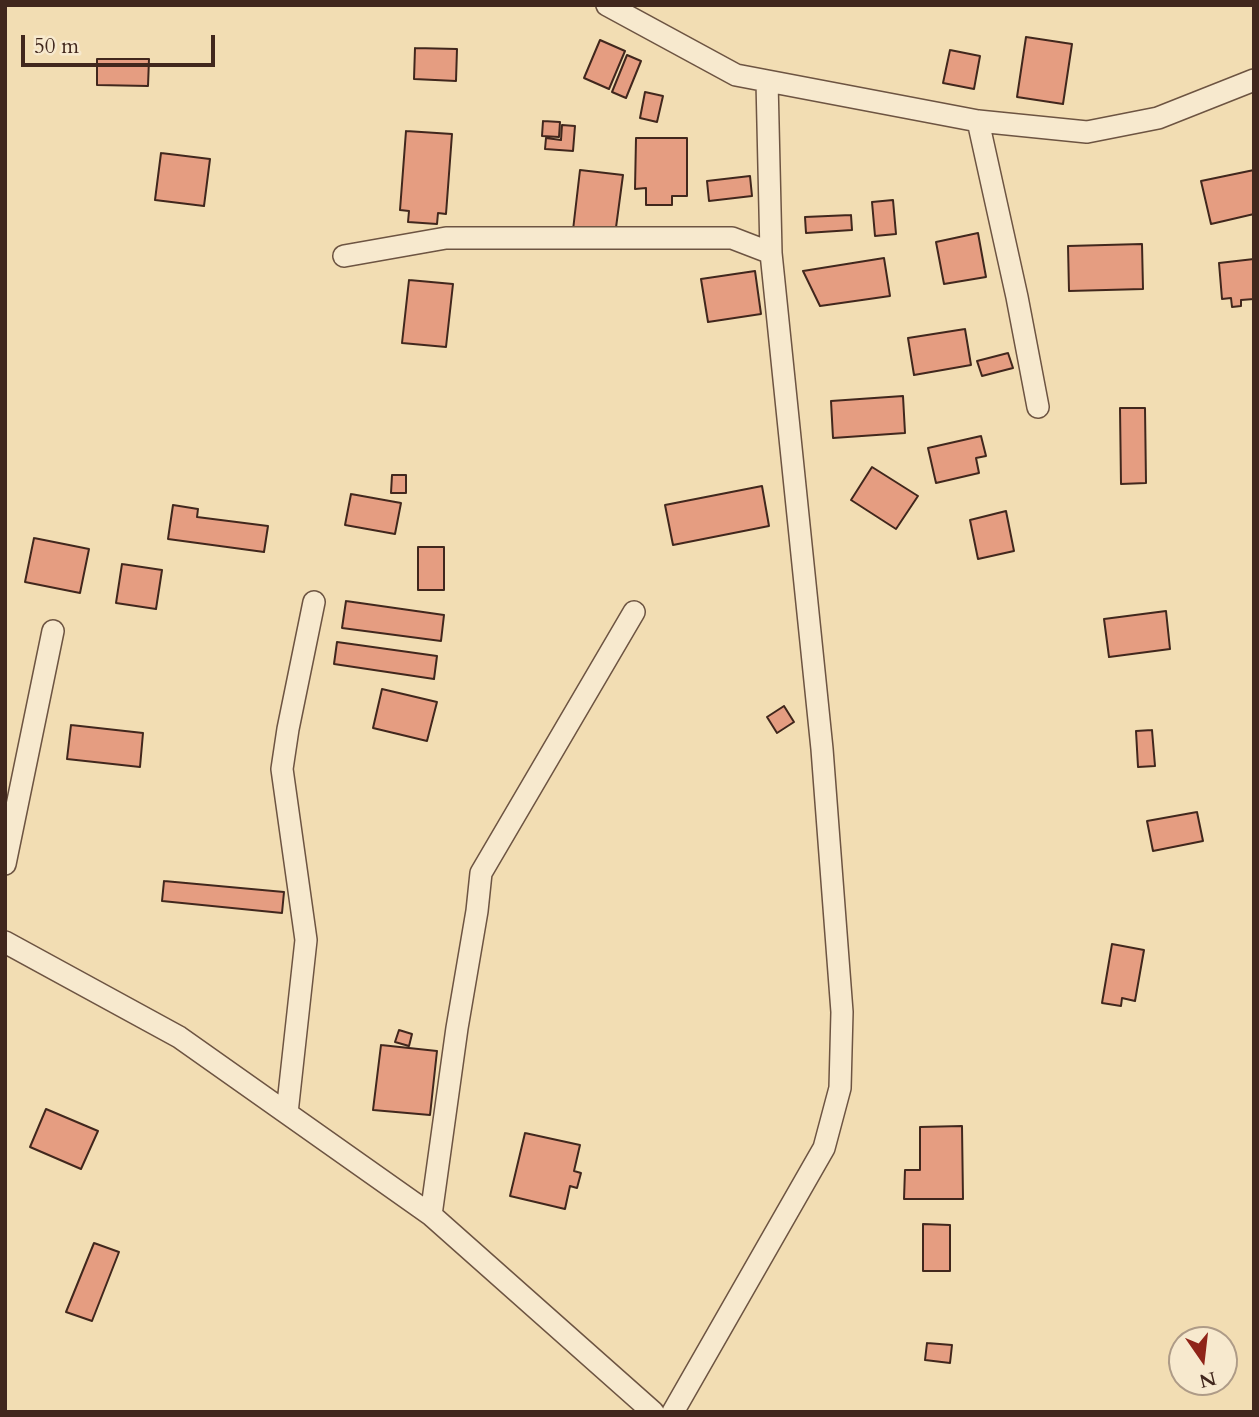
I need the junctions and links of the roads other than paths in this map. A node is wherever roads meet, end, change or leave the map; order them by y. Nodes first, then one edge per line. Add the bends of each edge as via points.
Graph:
1 (608, 6) edge
2 (1254, 80) edge
3 (767, 81) junction
4 (978, 121) junction
5 (771, 253) junction
6 (344, 256) dead end
7 (1038, 407) dead end
8 (314, 601) dead end
9 (634, 612) dead end
10 (53, 631) dead end
11 (5, 864) edge
12 (5, 942) edge
13 (287, 1113) junction
14 (432, 1215) junction
15 (653, 1412) edge
16 (673, 1412) edge

1 - 3 street via 736,75
2 - 4 street via 1157,118 1087,132
3 - 4 street
3 - 5 street
4 - 7 street
5 - 6 street via 732,238 446,238
5 - 16 street via 822,749 842,1012 840,1088 824,1147
8 - 13 street via 282,769 306,940
9 - 14 street via 481,873
10 - 11 street
12 - 13 street via 179,1037
13 - 14 street
14 - 15 street

